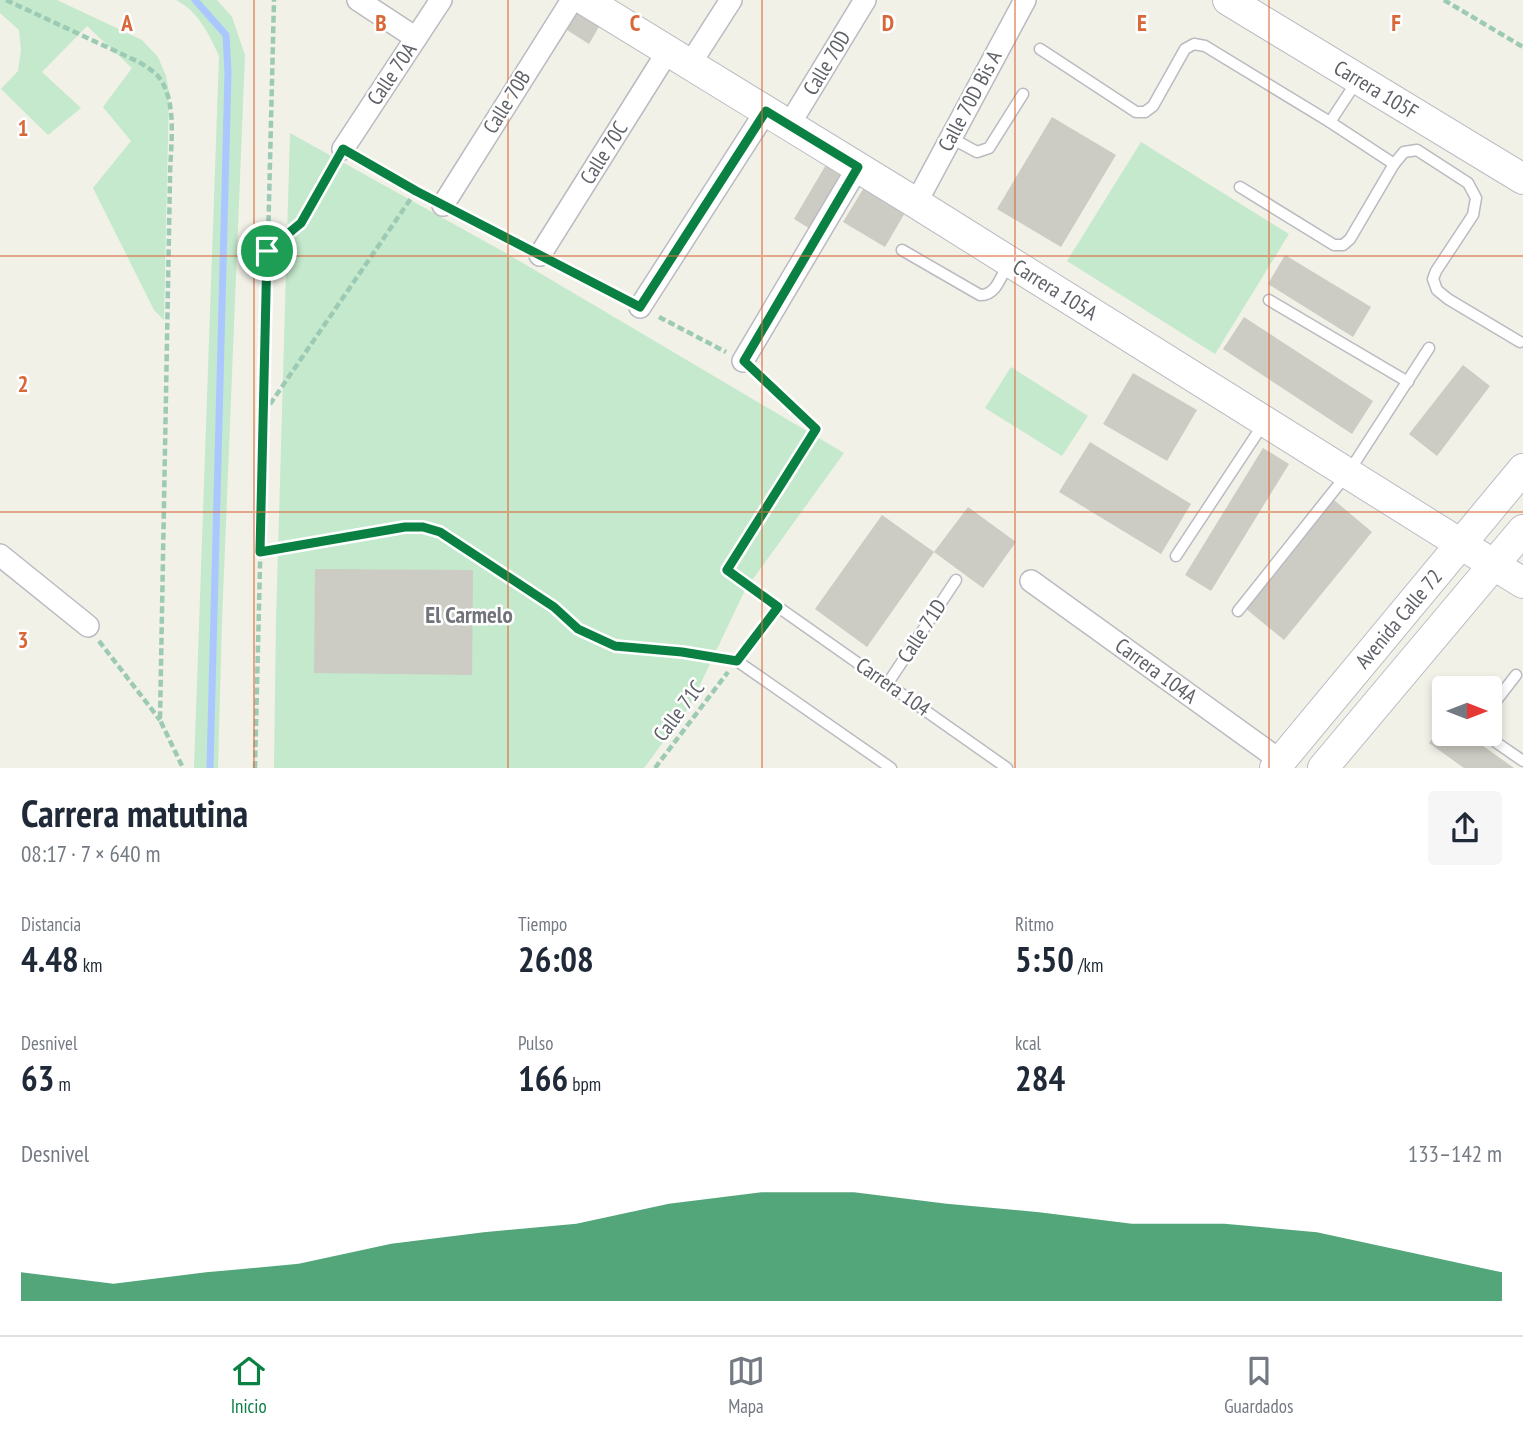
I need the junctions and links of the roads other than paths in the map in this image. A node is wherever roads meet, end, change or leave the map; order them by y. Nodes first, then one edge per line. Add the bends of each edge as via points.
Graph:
1 (358, 0) edge
2 (441, 0) edge
3 (731, 0) edge
4 (864, 0) edge
5 (1025, 0) edge
6 (1228, 0) edge
7 (589, 2) edge
8 (416, 38) junction
9 (1040, 49) dead end
10 (679, 58) junction
11 (1358, 79) junction
12 (1023, 94) dead end
13 (778, 118) junction
14 (1330, 122) junction
15 (951, 138) junction
16 (343, 149) road end
17 (1394, 164) junction
18 (858, 167) junction
19 (1523, 179) edge
20 (1240, 187) dead end
21 (916, 203) junction
22 (443, 205) road end
23 (902, 250) dead end
24 (540, 255) road end
25 (1009, 261) junction
26 (1269, 300) dead end
27 (640, 307) road end
28 (1520, 342) dead end
29 (1429, 348) dead end
30 (744, 361) road end
31 (1408, 382) junction
32 (1265, 421) junction
33 (1523, 469) edge
34 (1348, 473) junction
35 (1523, 530) edge
36 (1462, 544) junction
37 (1176, 556) dead end
38 (1, 558) edge
39 (1494, 564) junction
40 (956, 580) dead end
41 (1031, 581) dead end
42 (1523, 583) edge
43 (778, 607) road end
44 (1238, 611) dead end
45 (88, 626) road end
46 (737, 661) road end
47 (1516, 675) dead end
48 (888, 683) junction
49 (1502, 693) edge
50 (1501, 746) edge
51 (1523, 761) edge
52 (1278, 765) edge
53 (891, 768) edge
54 (1007, 768) edge
55 (1323, 768) edge

1 - 8 street
2 - 8 street, Calle 70A
3 - 10 street, Calle 70C
4 - 13 street, Calle 70D
5 - 15 street, Calle 70D Bis A
6 - 11 street, Carrera 105F
7 - 10 street, Carrera 105A
7 - 22 street, Calle 70B
8 - 16 street, Calle 70A
9 - 14 lane via 1136,112 1145,112 1153,106 1185,49 1194,44 1205,46
10 - 13 street, Carrera 105A
10 - 24 street, Calle 70C
11 - 14 lane
11 - 19 street, Carrera 105F
12 - 15 lane via 989,148 977,152
13 - 18 street, Carrera 105A
13 - 27 street, Calle 70D
14 - 17 lane
15 - 21 street, Calle 70D Bis A
17 - 20 lane via 1343,245 1334,245
17 - 28 lane via 1404,152 1417,150 1468,183 1476,198 1473,215 1433,279 1448,299
18 - 21 street, Carrera 105A
18 - 30 street
21 - 25 street, Carrera 105A
23 - 25 lane via 987,296
25 - 32 street, Carrera 105A
26 - 31 lane
29 - 31 lane
31 - 34 lane
32 - 34 street, Carrera 105A
32 - 37 lane
33 - 36 street, Avenida Calle 72
34 - 36 street, Carrera 105A
34 - 44 lane
35 - 39 street, Avenida Calle 72
36 - 39 street, Carrera 105A
36 - 52 street, Avenida Calle 72
38 - 45 street
39 - 42 street, Carrera 105A
39 - 55 street, Avenida Calle 72
40 - 48 lane, Calle 71D
41 - 52 street, Carrera 104A
43 - 48 lane, Carrera 104
46 - 53 lane
47 - 49 lane
48 - 54 lane, Carrera 104
50 - 51 lane

